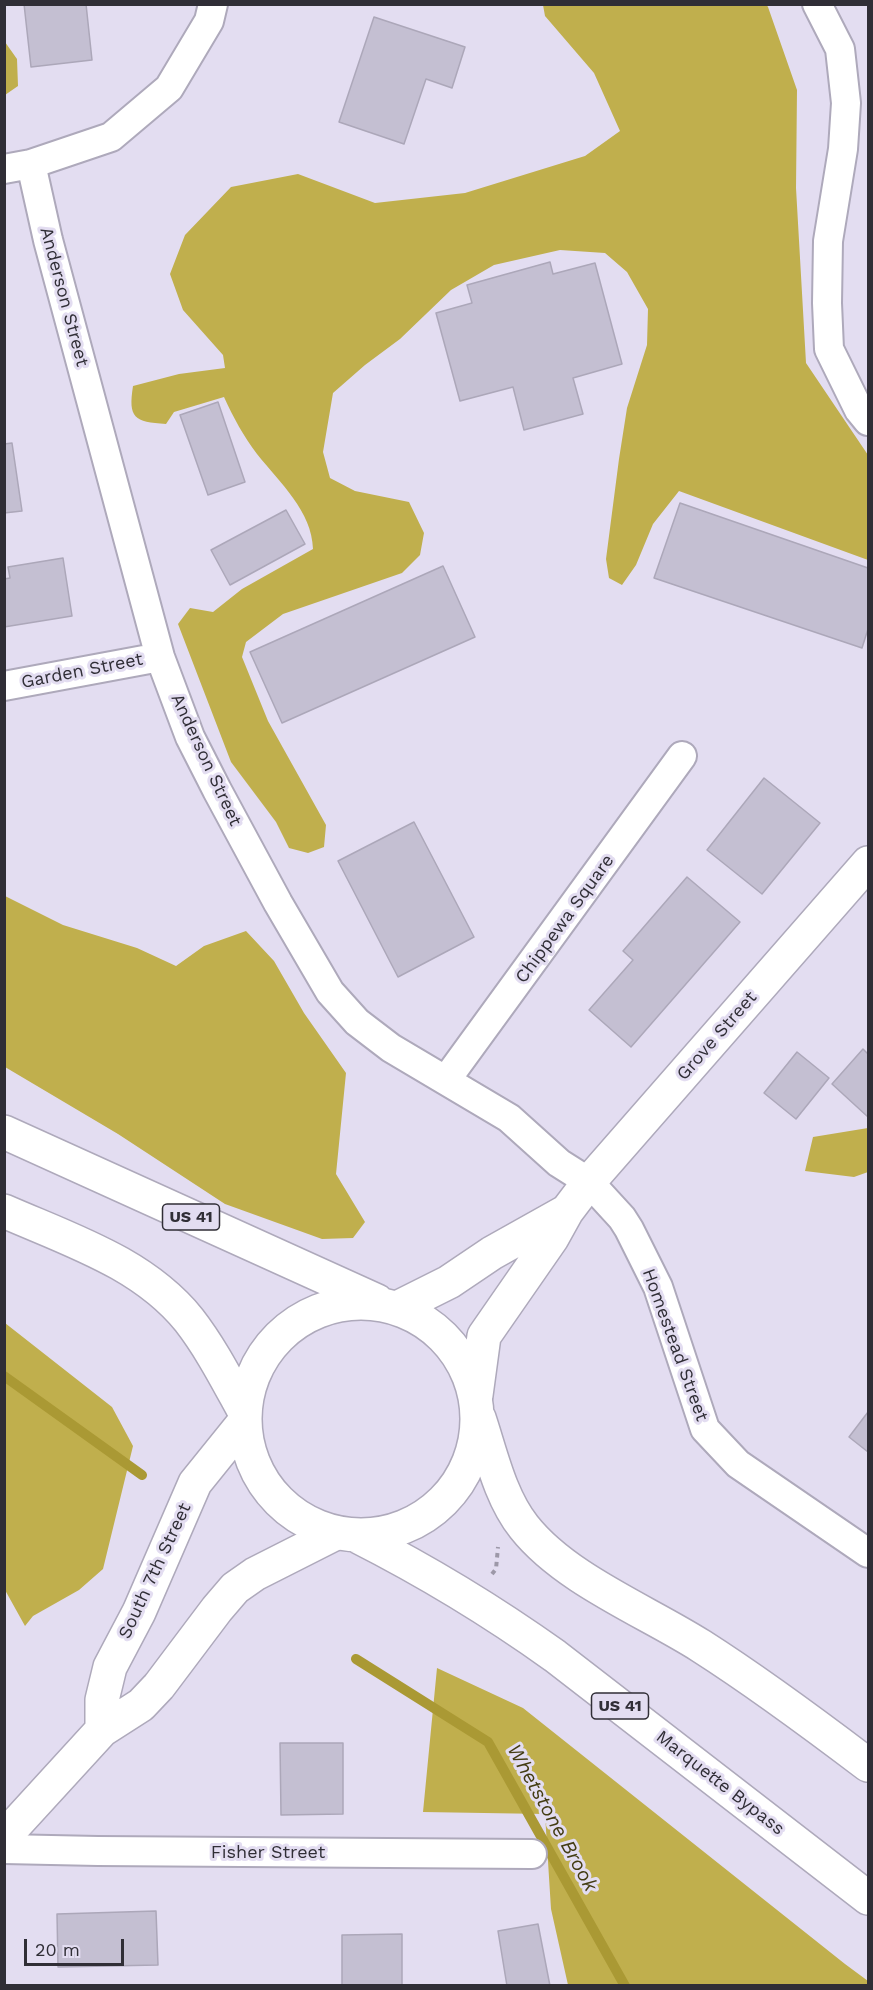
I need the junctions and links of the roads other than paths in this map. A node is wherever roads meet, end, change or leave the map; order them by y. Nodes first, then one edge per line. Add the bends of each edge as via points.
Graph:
1 (213, 4) edge
2 (817, 4) edge
3 (18, 166) edge
4 (868, 421) edge
5 (159, 657) junction
6 (4, 686) edge
7 (682, 756) dead end
8 (868, 862) edge
9 (446, 1080) junction
10 (4, 1132) edge
11 (589, 1182) junction
12 (4, 1211) edge
13 (567, 1211) junction
14 (389, 1304) junction
15 (477, 1406) junction
16 (241, 1417) junction
17 (346, 1535) junction
18 (868, 1553) edge
19 (102, 1731) junction
20 (868, 1765) edge
21 (4, 1837) edge
22 (4, 1849) edge
23 (532, 1854) dead end
24 (868, 1898) edge

1 - 3 street via 209,21 169,88 111,136
2 - 4 street via 840,49 846,103 828,241 830,349
3 - 5 street, Anderson Street via 48,240
5 - 6 street, Garden Street
5 - 9 street, Anderson Street via 190,737 217,790 330,992 357,1022 391,1048
7 - 9 street, Chippewa Square
8 - 11 main road, Grove Street
9 - 11 street, Anderson Street via 509,1118 559,1163
10 - 14 main road, US 41
11 - 13 main road, Grove Street
11 - 18 street, Homestead Street via 622,1218 658,1287 705,1429 738,1464
12 - 16 main road, US 41 via 108,1256 169,1299 214,1356
13 - 14 main road, Grove Street via 449,1282
13 - 15 main road, Grove Street via 484,1336
14 - 15 main road, US 41 via 422,1318 448,1339 464,1363
14 - 16 main road, South 7th Street via 341,1305 288,1332 267,1353
15 - 17 main road, Grove Street via 473,1449 462,1474 443,1499 394,1528
15 - 20 main road, US 41 via 492,1460 513,1509 541,1546 595,1585 753,1681
16 - 17 main road, US 41 via 246,1452 257,1476 276,1501 301,1518
16 - 19 main road, South 7th Street via 195,1483 139,1612 117,1650 102,1700
17 - 19 main road via 255,1574 235,1588 159,1686 141,1705
17 - 24 main road, Marquette Bypass / US 41 via 428,1574 546,1649
19 - 21 main road
22 - 23 street, Fisher Street

